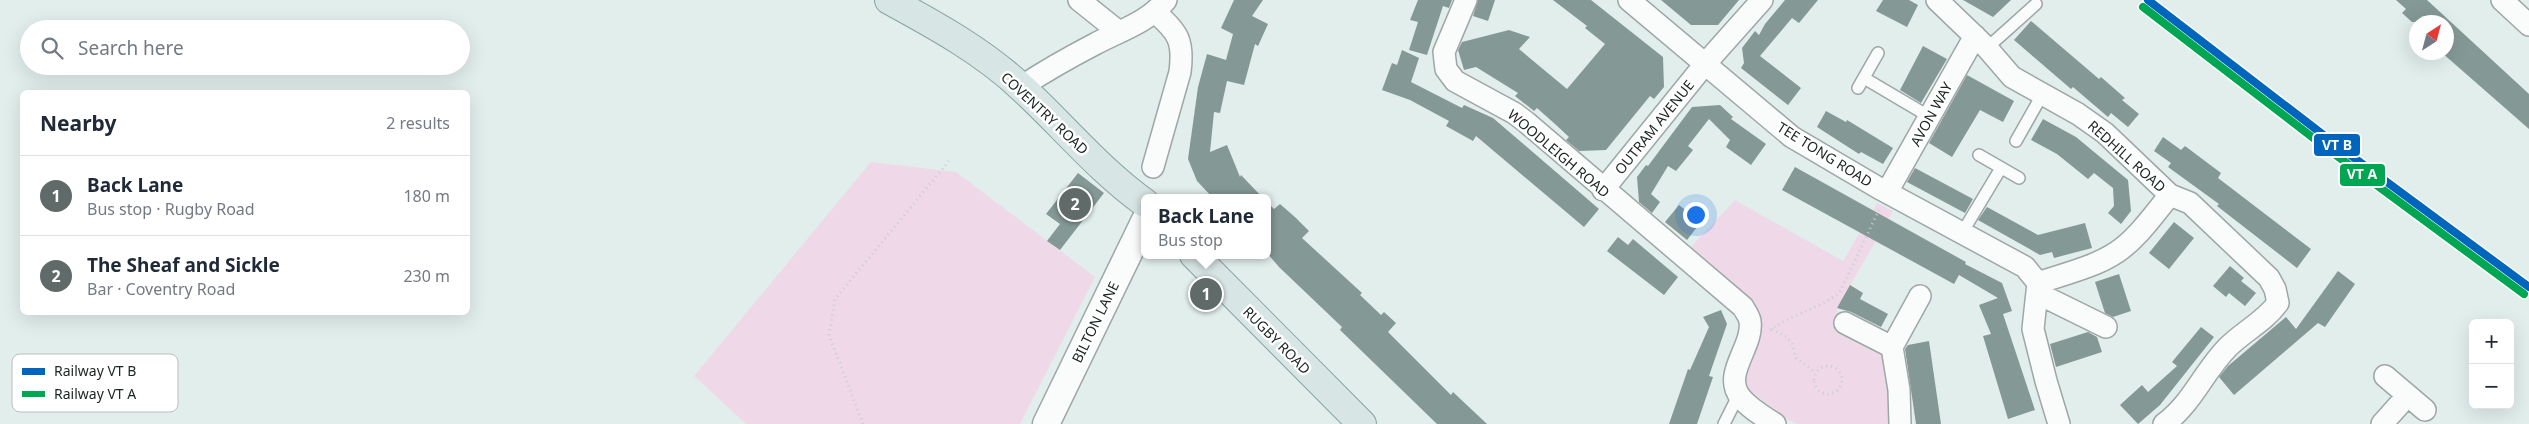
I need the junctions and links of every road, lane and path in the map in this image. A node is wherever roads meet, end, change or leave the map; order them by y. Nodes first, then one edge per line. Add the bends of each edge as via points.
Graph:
1 (889, 0) edge
2 (1079, 0) edge
3 (1466, 0) edge
4 (1629, 0) edge
5 (1762, 0) edge
6 (1936, 0) edge
7 (2502, 0) edge
8 (2036, 4) dead end
9 (1161, 7) edge
10 (2529, 25) edge
11 (1119, 32) junction
12 (1981, 42) junction
13 (1878, 53) dead end
14 (1705, 64) junction
15 (1864, 78) junction
16 (1021, 87) junction
17 (1858, 88) dead end
18 (2042, 95) junction
19 (1930, 117) junction
20 (2016, 141) dead end
21 (1979, 155) dead end
22 (949, 161) dead end
23 (1153, 167) dead end
24 (2001, 168) junction
25 (2019, 178) dead end
26 (1603, 190) junction
27 (1888, 192) junction
28 (2170, 195) junction
29 (1141, 199) edge
30 (1141, 228) edge
31 (1962, 233) junction
32 (1198, 259) edge
33 (2038, 288) junction
34 (1920, 296) dead end
35 (1845, 323) dead end
36 (2106, 327) dead end
37 (1771, 328) junction
38 (1765, 335) dead end
39 (1892, 347) junction
40 (1815, 372) junction
41 (2385, 376) dead end
42 (1738, 394) junction
43 (2407, 396) junction
44 (2425, 410) dead end
45 (863, 424) edge
46 (1046, 424) edge
47 (1362, 424) edge
48 (1724, 424) edge
49 (1775, 424) edge
50 (1900, 424) edge
51 (2059, 424) edge
52 (2164, 424) edge
53 (2382, 424) edge

1 - 16 main road, COVENTRY ROAD via 934,24
2 - 11 street
3 - 26 street, WOODLEIGH ROAD via 1444,52 1446,69 1455,81 1526,122
4 - 14 street, TEE TONG ROAD
5 - 14 street
6 - 12 street, REDHILL ROAD
7 - 10 street
8 - 12 lane
9 - 11 street
9 - 23 street via 1179,40 1182,57
11 - 16 street
12 - 18 street, REDHILL ROAD via 2012,77
12 - 19 street, AVON WAY
13 - 15 lane
14 - 26 street, OUTRAM AVENUE
14 - 27 street, TEE TONG ROAD via 1792,137
15 - 17 lane
15 - 19 lane
16 - 29 main road, COVENTRY ROAD via 1093,158
18 - 20 lane
18 - 28 street, REDHILL ROAD via 2105,133
19 - 27 street, AVON WAY
21 - 24 lane
22 - 45 path via 835,299 829,335
24 - 25 lane
24 - 31 lane
26 - 42 street, WOODLEIGH ROAD via 1735,299 1750,320 1749,336 1738,362 1734,383
27 - 31 street, TEE TONG ROAD
27 - 37 path via 1840,292
28 - 33 street via 2118,252
28 - 52 street, REDHILL ROAD via 2190,202 2269,278 2278,303 2269,315 2229,346 2185,406
30 - 46 street, BILTON LANE
31 - 33 street, TEE TONG ROAD via 2025,267
32 - 47 main road, RUGBY ROAD
33 - 36 street
33 - 51 street via 2033,329
34 - 39 street
35 - 39 street
37 - 38 path
37 - 40 path via 1787,338 1796,358
39 - 50 street via 1899,390
40 - 40 path via 1826,365 1834,366 1842,377 1839,390 1827,395 1817,389
41 - 43 street
42 - 48 lane
42 - 49 street via 1754,411
43 - 44 street
43 - 53 street

